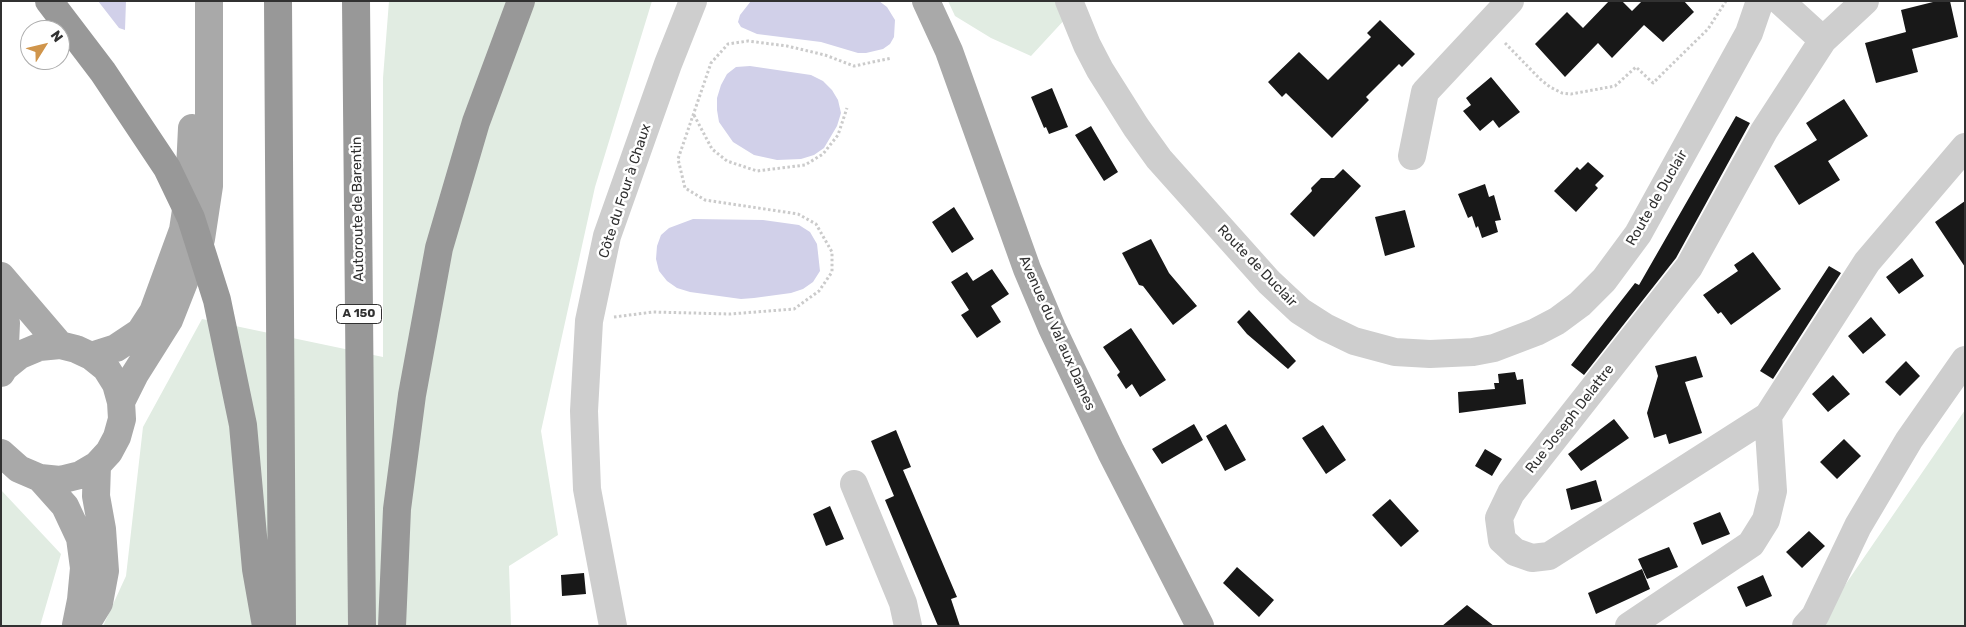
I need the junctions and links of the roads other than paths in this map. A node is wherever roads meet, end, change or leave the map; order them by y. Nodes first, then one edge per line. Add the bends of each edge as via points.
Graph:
1 (28, 1) edge
2 (49, 1) edge
3 (191, 1) edge
4 (209, 1) edge
5 (278, 1) edge
6 (356, 1) edge
7 (521, 1) edge
8 (693, 1) edge
9 (926, 1) edge
10 (1069, 1) edge
11 (1510, 1) edge
12 (1760, 1) edge
13 (1780, 1) edge
14 (1865, 1) edge
15 (49, 20) edge
16 (70, 40) edge
17 (1823, 40) junction
18 (103, 72) junction
19 (201, 130) junction
20 (1965, 146) edge
21 (1412, 156) dead end
22 (1, 276) edge
23 (1, 299) edge
24 (161, 316) junction
25 (60, 345) junction
26 (91, 356) junction
27 (1965, 360) edge
28 (3, 370) edge
29 (121, 402) junction
30 (1768, 416) junction
31 (1, 453) edge
32 (97, 465) junction
33 (40, 478) junction
34 (854, 484) dead end
35 (76, 626) edge
36 (85, 626) edge
37 (266, 626) edge
38 (282, 626) edge
39 (362, 626) edge
40 (392, 626) edge
41 (613, 626) edge
42 (908, 626) edge
43 (1200, 626) edge
44 (1629, 626) edge
45 (1806, 626) edge

1 - 15 highway
2 - 18 highway
3 - 19 main road
4 - 19 main road
5 - 38 highway
6 - 39 highway, Autoroute de Barentin / A 150
7 - 40 highway via 476,122 439,248 412,395 398,509
8 - 41 street, Côte du Four à Chaux via 608,236 589,321 584,411 587,489
9 - 43 main road, Avenue du Val aux Dames via 949,51 1027,269 1052,328
10 - 12 street, Route de Duclair via 1091,54 1136,127 1159,159 1269,282 1300,311 1354,341 1395,352 1430,354 1494,348 1536,332 1580,304 1604,280 1638,234 1749,32
11 - 21 street via 1426,92
13 - 17 street
14 - 17 street, Rue Joseph Delattre
16 - 18 highway
17 - 30 street, Rue Joseph Delattre via 1764,131 1689,268 1511,493 1500,518 1502,540 1515,552 1532,558 1549,556
18 - 37 highway via 167,168 191,218 217,300 243,425 256,568
19 - 24 main road via 183,230
20 - 30 street, Rue Joseph Delattre via 1867,262
22 - 25 main road
23 - 28 main road via 6,323
24 - 26 main road via 116,348
24 - 29 main road
25 - 26 main road
25 - 28 main road via 40,347 20,355
26 - 29 main road via 106,368 116,384
27 - 45 street via 1909,440 1858,526 1815,616
29 - 32 main road via 118,437
30 - 44 street via 1773,492 1766,520 1751,544
31 - 33 main road via 19,469
32 - 33 main road via 80,475 60,480
32 - 36 main road via 96,496 105,571 99,603
33 - 35 main road via 65,506 80,538 84,568
34 - 42 street via 903,603

